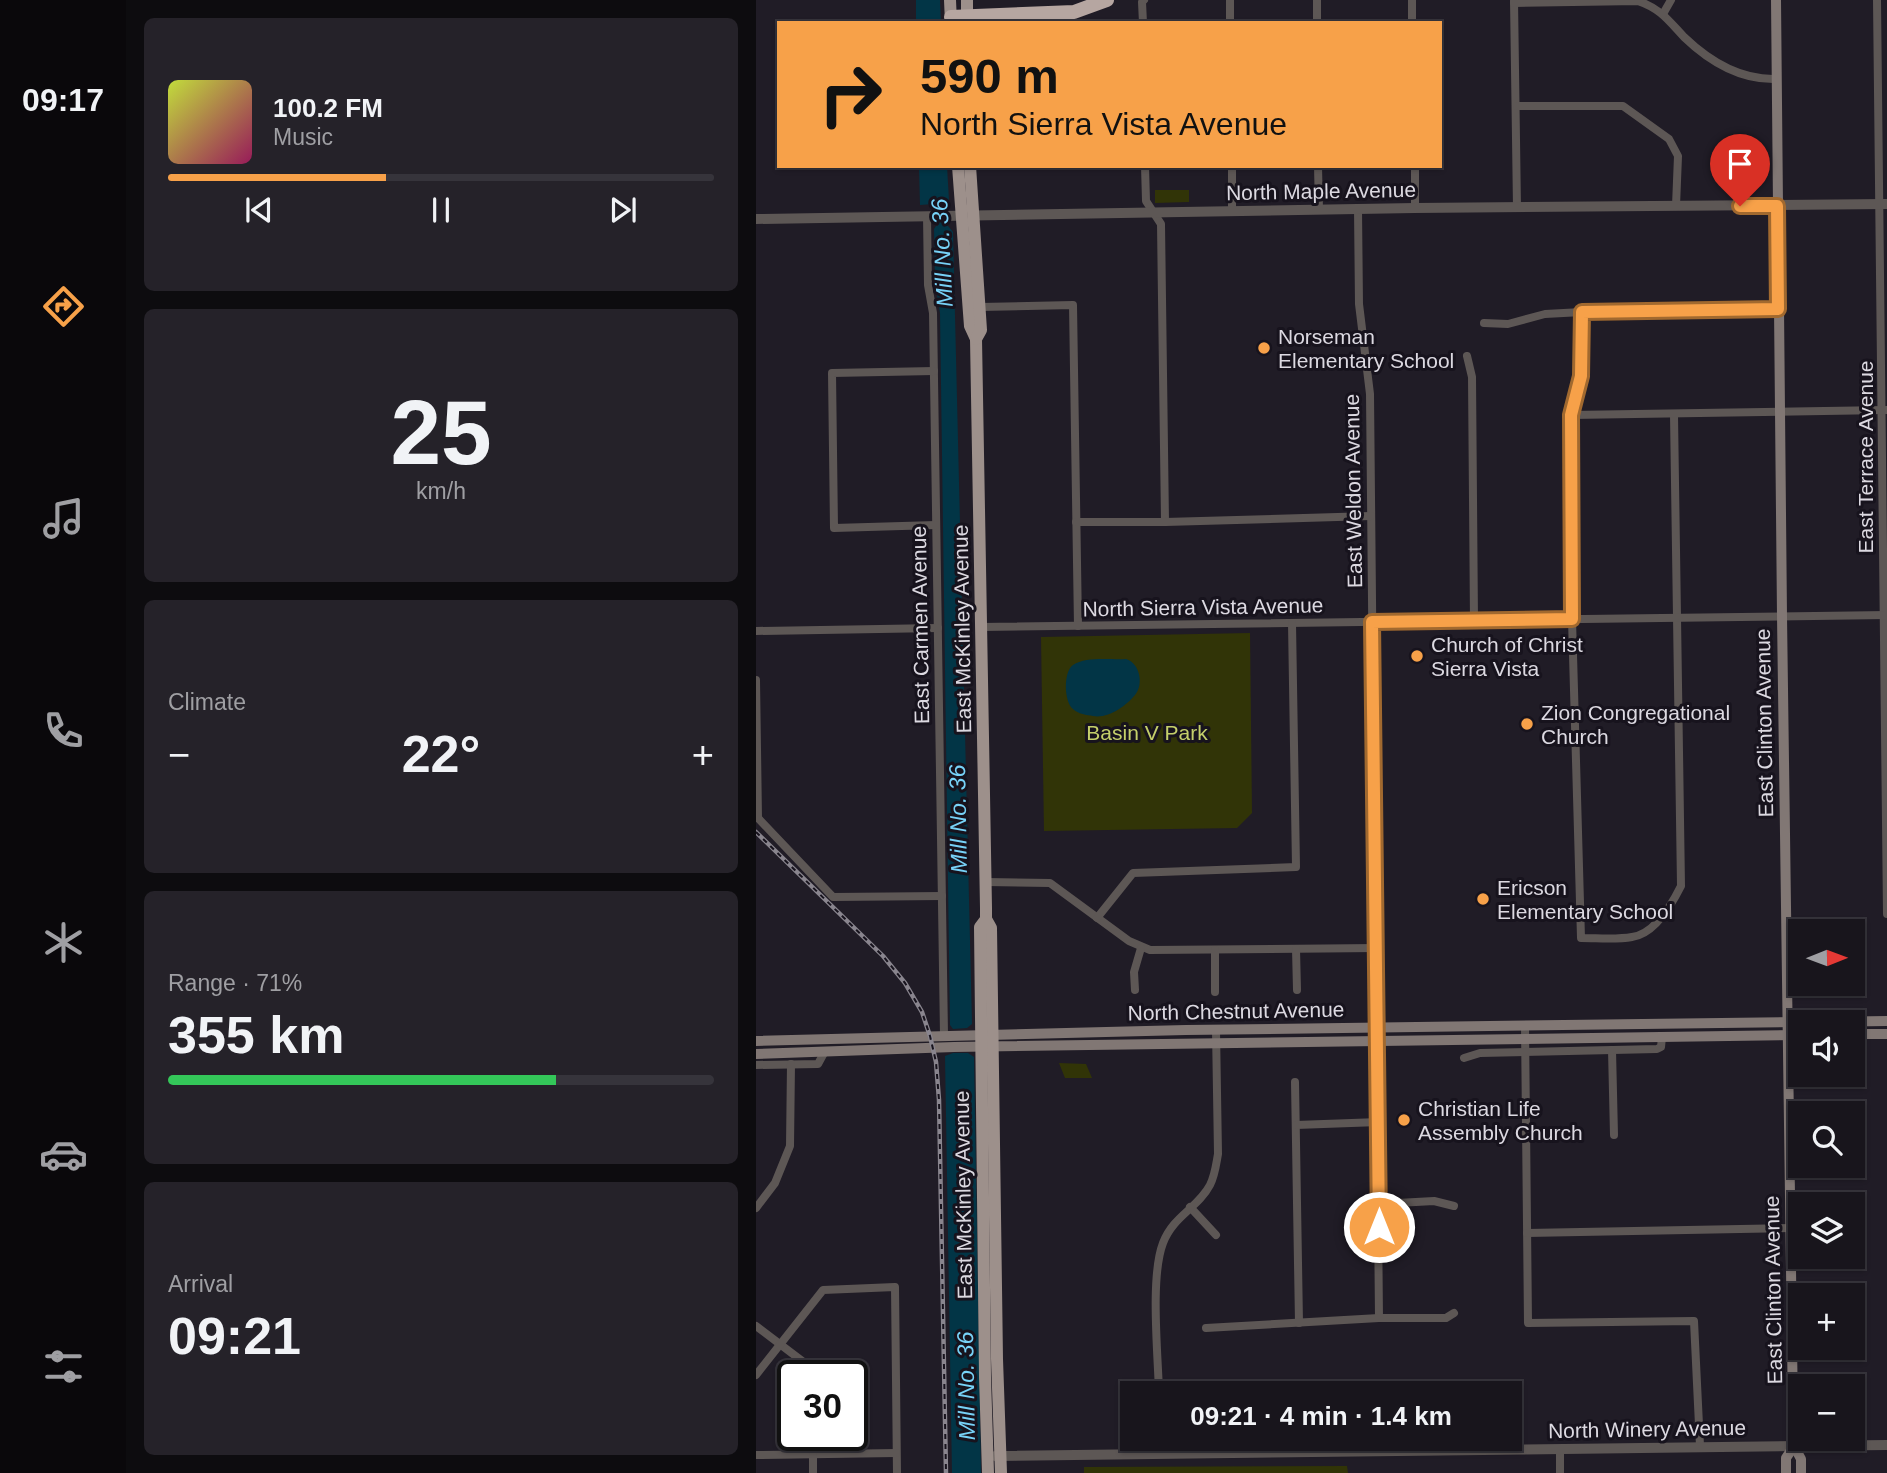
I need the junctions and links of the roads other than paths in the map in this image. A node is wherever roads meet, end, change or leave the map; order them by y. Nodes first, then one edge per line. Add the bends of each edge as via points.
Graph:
1 (950, 0) edge
2 (967, 0) edge
3 (1107, 0) edge
4 (1144, 0) edge
5 (1230, 0) edge
6 (1317, 0) edge
7 (1412, 0) edge
8 (1671, 0) edge
9 (1776, 0) edge
10 (1877, 0) edge
11 (1514, 1) edge
12 (1663, 14) junction
13 (951, 20) edge
14 (967, 20) edge
15 (1143, 21) edge
16 (1230, 21) edge
17 (1317, 21) edge
18 (1412, 21) edge
19 (1776, 79) junction
20 (1517, 106) junction
21 (958, 168) edge
22 (971, 168) edge
23 (1145, 168) edge
24 (1232, 168) edge
25 (1318, 168) edge
26 (1415, 168) edge
27 (1884, 204) edge
28 (1676, 206) junction
29 (1777, 206) junction
30 (1415, 208) junction
31 (1517, 208) junction
32 (1358, 209) junction
33 (1319, 210) junction
34 (1232, 212) junction
35 (1154, 213) junction
36 (962, 215) junction
37 (927, 216) junction
38 (756, 219) edge
39 (980, 307) junction
40 (1778, 309) junction
41 (1582, 312) junction
42 (1484, 323) dead end
43 (976, 339) junction
44 (1467, 356) dead end
45 (934, 371) junction
46 (1884, 410) edge
47 (1779, 412) junction
48 (1571, 415) junction
49 (1675, 415) junction
50 (1371, 516) junction
51 (1076, 522) junction
52 (1165, 522) junction
53 (936, 525) junction
54 (1885, 615) edge
55 (1782, 616) junction
56 (1676, 618) junction
57 (1572, 619) junction
58 (1474, 621) junction
59 (1372, 622) junction
60 (1292, 623) junction
61 (1078, 626) junction
62 (938, 628) junction
63 (981, 628) junction
64 (756, 631) edge
65 (756, 680) edge
66 (986, 882) junction
67 (942, 897) junction
68 (1887, 914) edge
69 (1097, 918) junction
70 (1141, 948) junction
71 (1377, 948) junction
72 (1296, 949) junction
73 (1214, 950) junction
74 (1135, 990) dead end
75 (1297, 990) dead end
76 (1215, 992) dead end
77 (1865, 1021) edge
78 (1887, 1021) edge
79 (1788, 1022) joint
80 (1525, 1026) junction
81 (1378, 1028) junction
82 (1186, 1030) junction
83 (1216, 1030) junction
84 (1865, 1034) edge
85 (1887, 1034) edge
86 (949, 1035) junction
87 (1788, 1035) edge
88 (1662, 1037) junction
89 (1525, 1039) junction
90 (820, 1040) junction
91 (756, 1041) edge
92 (980, 1041) junction
93 (1378, 1041) junction
94 (1216, 1044) junction
95 (1108, 1045) junction
96 (927, 1048) junction
97 (1612, 1050) junction
98 (1525, 1052) junction
99 (824, 1053) junction
100 (756, 1054) edge
101 (781, 1054) junction
102 (1464, 1058) dead end
103 (790, 1064) junction
104 (756, 1065) edge
105 (1295, 1082) dead end
106 (1789, 1087) edge
107 (1379, 1122) junction
108 (1296, 1125) junction
109 (1614, 1135) dead end
110 (982, 1137) junction
111 (1790, 1192) edge
112 (1380, 1204) junction
113 (1454, 1206) dead end
114 (1190, 1207) junction
115 (756, 1208) edge
116 (1788, 1228) edge
117 (1527, 1233) junction
118 (1216, 1235) dead end
119 (996, 1251) junction
120 (1792, 1269) edge
121 (1454, 1313) dead end
122 (1379, 1318) junction
123 (1299, 1323) junction
124 (756, 1326) edge
125 (1206, 1328) dead end
126 (779, 1344) junction
127 (801, 1360) edge
128 (1793, 1374) edge
129 (756, 1375) edge
130 (1159, 1381) edge
131 (1865, 1445) edge
132 (1887, 1445) edge
133 (1700, 1446) junction
134 (1788, 1446) edge
135 (1560, 1449) junction
136 (1791, 1451) edge
137 (1797, 1451) edge
138 (896, 1453) junction
139 (1160, 1454) joint
140 (756, 1455) edge
141 (813, 1456) junction
142 (994, 1456) junction
143 (813, 1473) edge
144 (897, 1473) edge
145 (988, 1473) edge
146 (1001, 1473) edge
147 (1560, 1473) edge
148 (1786, 1473) edge
149 (1801, 1473) edge

1 - 13 main road
2 - 14 main road
3 - 14 highway via 1074,12
4 - 15 street
5 - 16 street
6 - 17 street
7 - 18 street
8 - 12 street
9 - 19 main road, East Clinton Avenue
10 - 27 street, East Terrace Avenue
11 - 12 street via 1638,1
11 - 20 street
12 - 19 street via 1693,44 1732,72
13 - 14 highway
19 - 29 main road, East Clinton Avenue
20 - 28 street via 1623,106 1669,139 1678,156
20 - 31 street
21 - 36 main road, East McKinley Avenue
22 - 36 main road, East McKinley Avenue
23 - 35 street via 1146,201
24 - 34 street
25 - 33 street
26 - 30 street
27 - 29 street, North Maple Avenue
27 - 46 street, East Terrace Avenue
28 - 29 street, North Maple Avenue
28 - 31 street, North Maple Avenue
29 - 40 main road, East Clinton Avenue
30 - 31 street, North Maple Avenue
30 - 32 street, North Maple Avenue
32 - 33 street, North Maple Avenue
32 - 50 street, East Weldon Avenue via 1359,304 1370,394
33 - 34 street, North Maple Avenue
34 - 35 street, North Maple Avenue
35 - 36 street, North Maple Avenue
35 - 52 street via 1161,224
36 - 37 street, North Maple Avenue
36 - 39 main road, East McKinley Avenue
36 - 43 main road, East McKinley Avenue via 970,326
37 - 38 street, North Maple Avenue
37 - 45 street, East Carmen Avenue
39 - 43 main road, East McKinley Avenue via 981,330
39 - 51 street via 1073,305
40 - 41 street
40 - 47 main road, East Clinton Avenue
41 - 42 street via 1545,314 1508,324
41 - 48 street via 1581,376
43 - 63 main road, East McKinley Avenue
44 - 58 street via 1472,377
45 - 53 street, East Carmen Avenue
45 - 53 street via 832,373 834,528
46 - 47 street
46 - 54 street, East Terrace Avenue
47 - 49 street
47 - 55 main road, East Clinton Avenue
48 - 49 street
48 - 57 street
49 - 56 street
50 - 52 street
50 - 59 street, East Weldon Avenue
51 - 52 street
51 - 61 street
53 - 62 street, East Carmen Avenue
54 - 55 street, North Sierra Vista Avenue
54 - 68 street, East Terrace Avenue
55 - 56 street, North Sierra Vista Avenue
55 - 79 main road, East Clinton Avenue
56 - 57 street, North Sierra Vista Avenue
56 - 57 street via 1681,886 1668,910 1635,937 1581,938
57 - 58 street, North Sierra Vista Avenue
58 - 59 street, North Sierra Vista Avenue
59 - 60 street, North Sierra Vista Avenue
59 - 71 street, East Weldon Avenue
60 - 61 street, North Sierra Vista Avenue
60 - 69 street via 1296,867 1133,873
61 - 63 street, North Sierra Vista Avenue
62 - 64 street
62 - 67 street, East Carmen Avenue
63 - 66 main road, East McKinley Avenue
65 - 67 street via 758,818 833,897
66 - 69 street via 1051,883
66 - 92 main road, East McKinley Avenue via 986,919 991,928
67 - 86 street, East Carmen Avenue
69 - 70 street
70 - 73 street
70 - 74 street via 1134,972
71 - 72 street
71 - 81 street, East Weldon Avenue
72 - 73 street
72 - 75 street
73 - 76 street
77 - 78 main road
79 - 80 main road, North Chestnut Avenue
80 - 81 main road, North Chestnut Avenue
80 - 89 street
81 - 83 main road, North Chestnut Avenue
81 - 93 street, East Weldon Avenue
82 - 83 main road, North Chestnut Avenue
82 - 92 main road, North Chestnut Avenue
82 - 95 main road via 1159,1037 1120,1038
83 - 94 street
84 - 85 main road
86 - 90 main road, North Chestnut Avenue
86 - 92 main road, North Chestnut Avenue
86 - 96 main road
87 - 88 main road, North Chestnut Avenue
88 - 89 main road, North Chestnut Avenue
88 - 97 street, North Chestnut Avenue via 1658,1049
89 - 93 main road, North Chestnut Avenue
89 - 98 street
90 - 91 main road, North Chestnut Avenue
90 - 101 main road via 814,1047
92 - 95 main road, North Chestnut Avenue
92 - 96 main road, North Chestnut Avenue
92 - 110 main road, East McKinley Avenue
92 - 119 main road, East McKinley Avenue
93 - 94 main road, North Chestnut Avenue
93 - 107 street, East Weldon Avenue
94 - 95 main road, North Chestnut Avenue
94 - 114 street via 1218,1154 1209,1186
96 - 99 main road, North Chestnut Avenue
97 - 98 street, North Chestnut Avenue
97 - 109 street
98 - 102 street, North Chestnut Avenue via 1474,1053
98 - 117 street
99 - 101 main road, North Chestnut Avenue
99 - 103 street via 818,1064
100 - 101 main road, North Chestnut Avenue
103 - 104 street
103 - 115 street via 790,1146 775,1183
105 - 108 street
106 - 111 main road, East Clinton Avenue
107 - 108 street
107 - 112 street, East Weldon Avenue
108 - 123 street
110 - 119 main road via 988,1169 990,1243
110 - 142 main road, East McKinley Avenue
112 - 113 street via 1434,1201
112 - 122 street, East Weldon Avenue
114 - 118 street
114 - 130 street via 1170,1228 1159,1257
116 - 117 street
117 - 133 street via 1528,1322 1694,1321
119 - 142 main road, East McKinley Avenue
120 - 128 main road, East Clinton Avenue
121 - 122 street via 1446,1318
122 - 123 street
123 - 125 street
124 - 126 street
126 - 127 street
126 - 129 street
126 - 138 street via 822,1290 895,1287
131 - 132 street, North Winery Avenue
133 - 134 street, North Winery Avenue
133 - 135 street, North Winery Avenue
135 - 139 street, North Winery Avenue
135 - 147 street
136 - 148 main road
137 - 149 main road
138 - 141 street
138 - 144 street
139 - 142 street, North Winery Avenue
140 - 141 street
141 - 143 street
142 - 145 main road, East McKinley Avenue
142 - 146 main road, East McKinley Avenue

